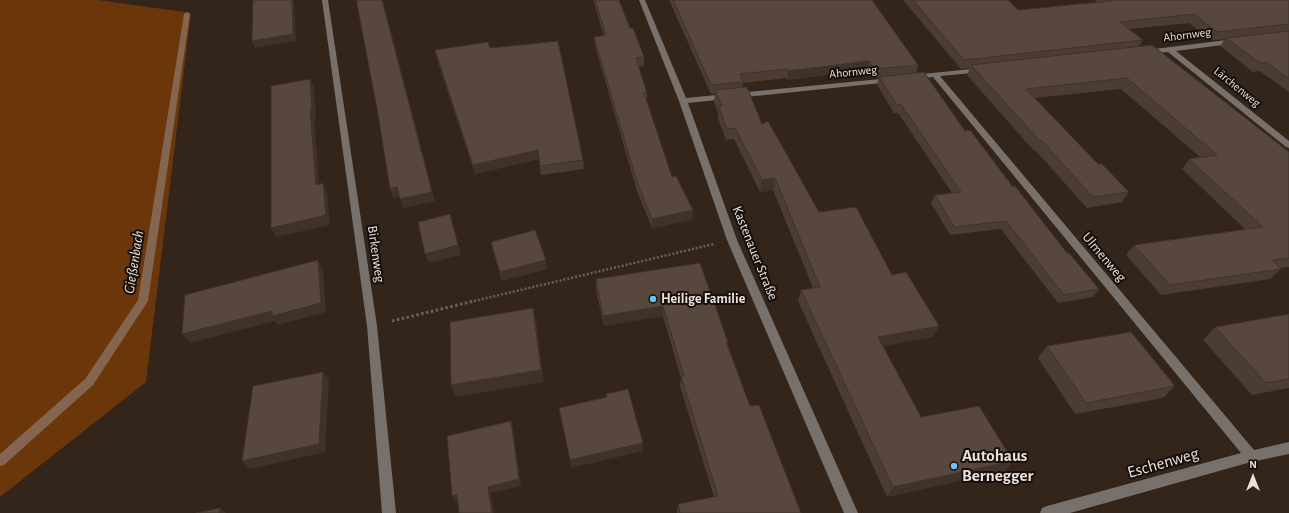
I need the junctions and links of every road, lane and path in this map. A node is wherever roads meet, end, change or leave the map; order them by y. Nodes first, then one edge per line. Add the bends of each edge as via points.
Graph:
1 (325, 0) edge
2 (642, 0) edge
3 (1243, 40) edge
4 (1169, 49) junction
5 (1138, 52) edge
6 (991, 69) edge
7 (935, 75) junction
8 (683, 101) junction
9 (1289, 145) edge
10 (732, 240) junction
11 (372, 326) junction
12 (1289, 448) edge
13 (1252, 456) junction
14 (389, 513) edge
15 (850, 513) edge
16 (1047, 513) edge

1 - 11 street, Birkenweg
2 - 8 street, Kastenauer Straße
3 - 4 street, Ahornweg
4 - 5 street, Ahornweg
4 - 9 street, Lärchenweg
6 - 7 street, Ahornweg
7 - 8 street, Ahornweg
7 - 13 street, Ulmenweg
8 - 10 street, Kastenauer Straße
10 - 11 path
10 - 15 street, Kastenauer Straße
11 - 14 street, Birkenweg
12 - 13 street, Eschenweg
13 - 16 street, Eschenweg

